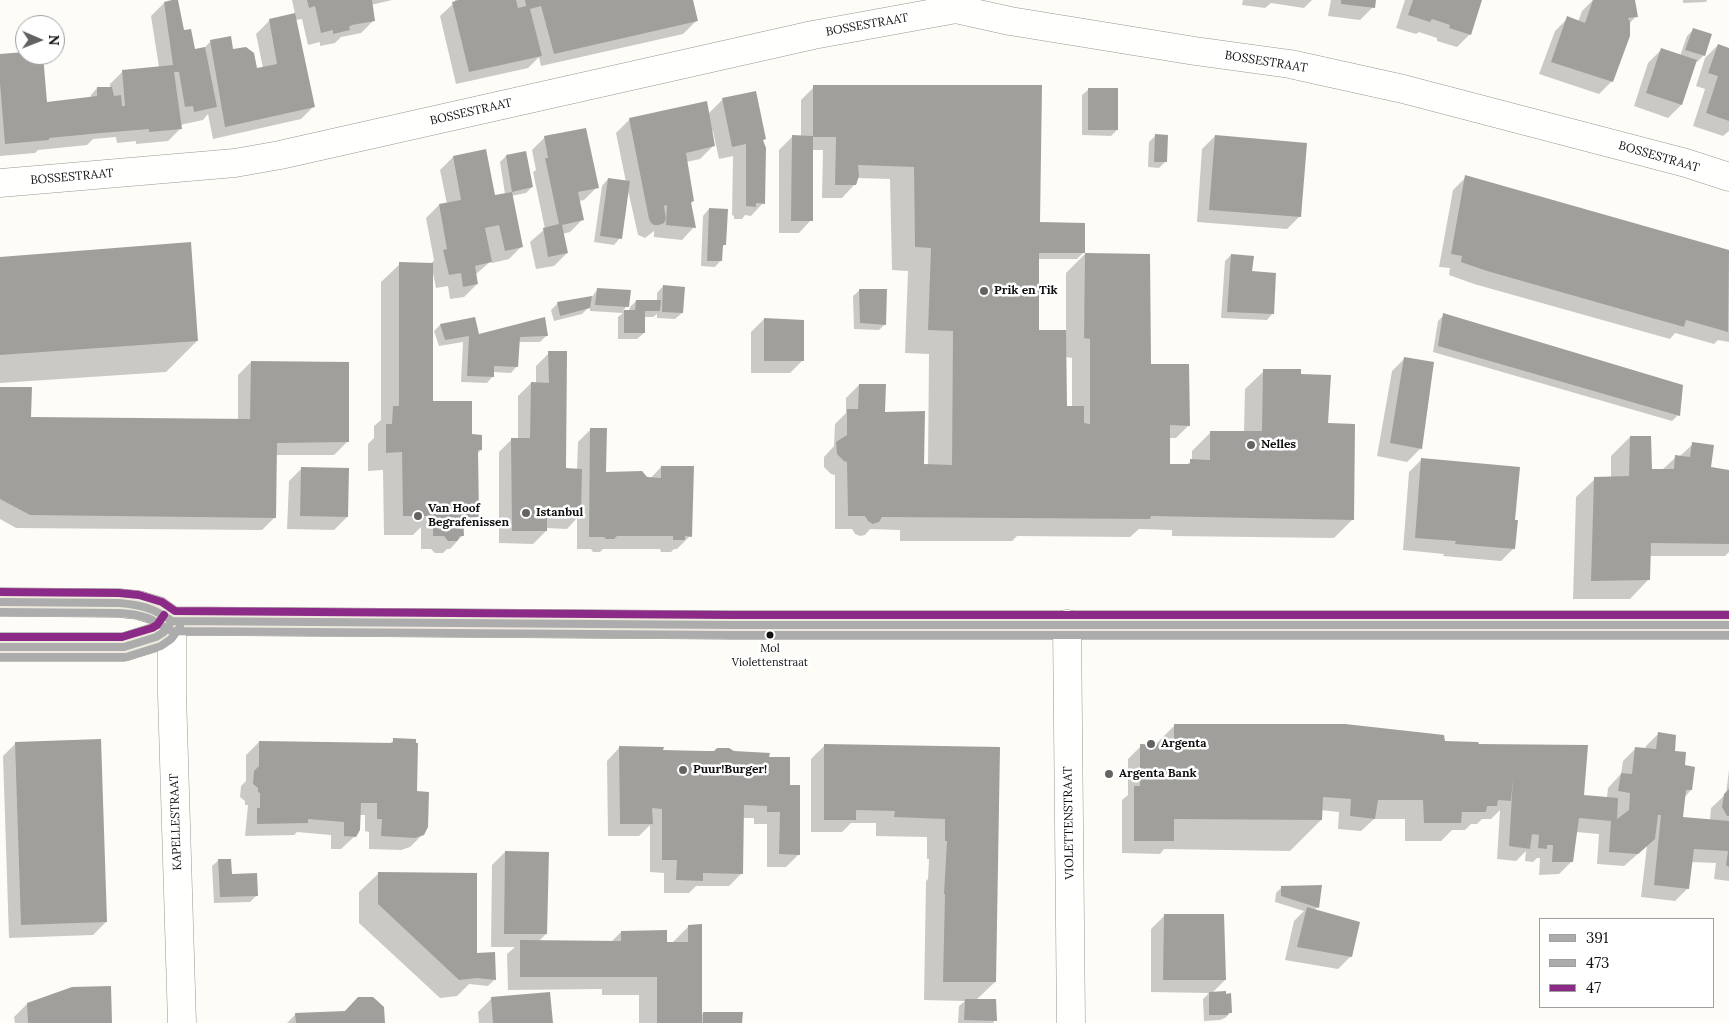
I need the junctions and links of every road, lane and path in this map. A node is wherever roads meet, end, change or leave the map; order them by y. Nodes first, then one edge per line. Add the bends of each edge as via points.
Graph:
1 (956, 4) edge
2 (1729, 178) edge
3 (0, 183) edge
4 (0, 602) edge
5 (172, 620) junction
6 (1067, 624) junction
7 (1729, 625) edge
8 (0, 647) edge
9 (182, 1023) edge
10 (1072, 1023) edge

1 - 2 street, BOSSESTRAAT via 1010,21 1290,64 1403,88 1686,163
1 - 3 street, BOSSESTRAAT via 235,163
4 - 5 main road via 119,603 158,611
5 - 6 main road via 724,625
5 - 8 main road via 156,637 124,647
5 - 9 street, KAPELLESTRAAT
6 - 7 main road
6 - 10 street, VIOLETTENSTRAAT

